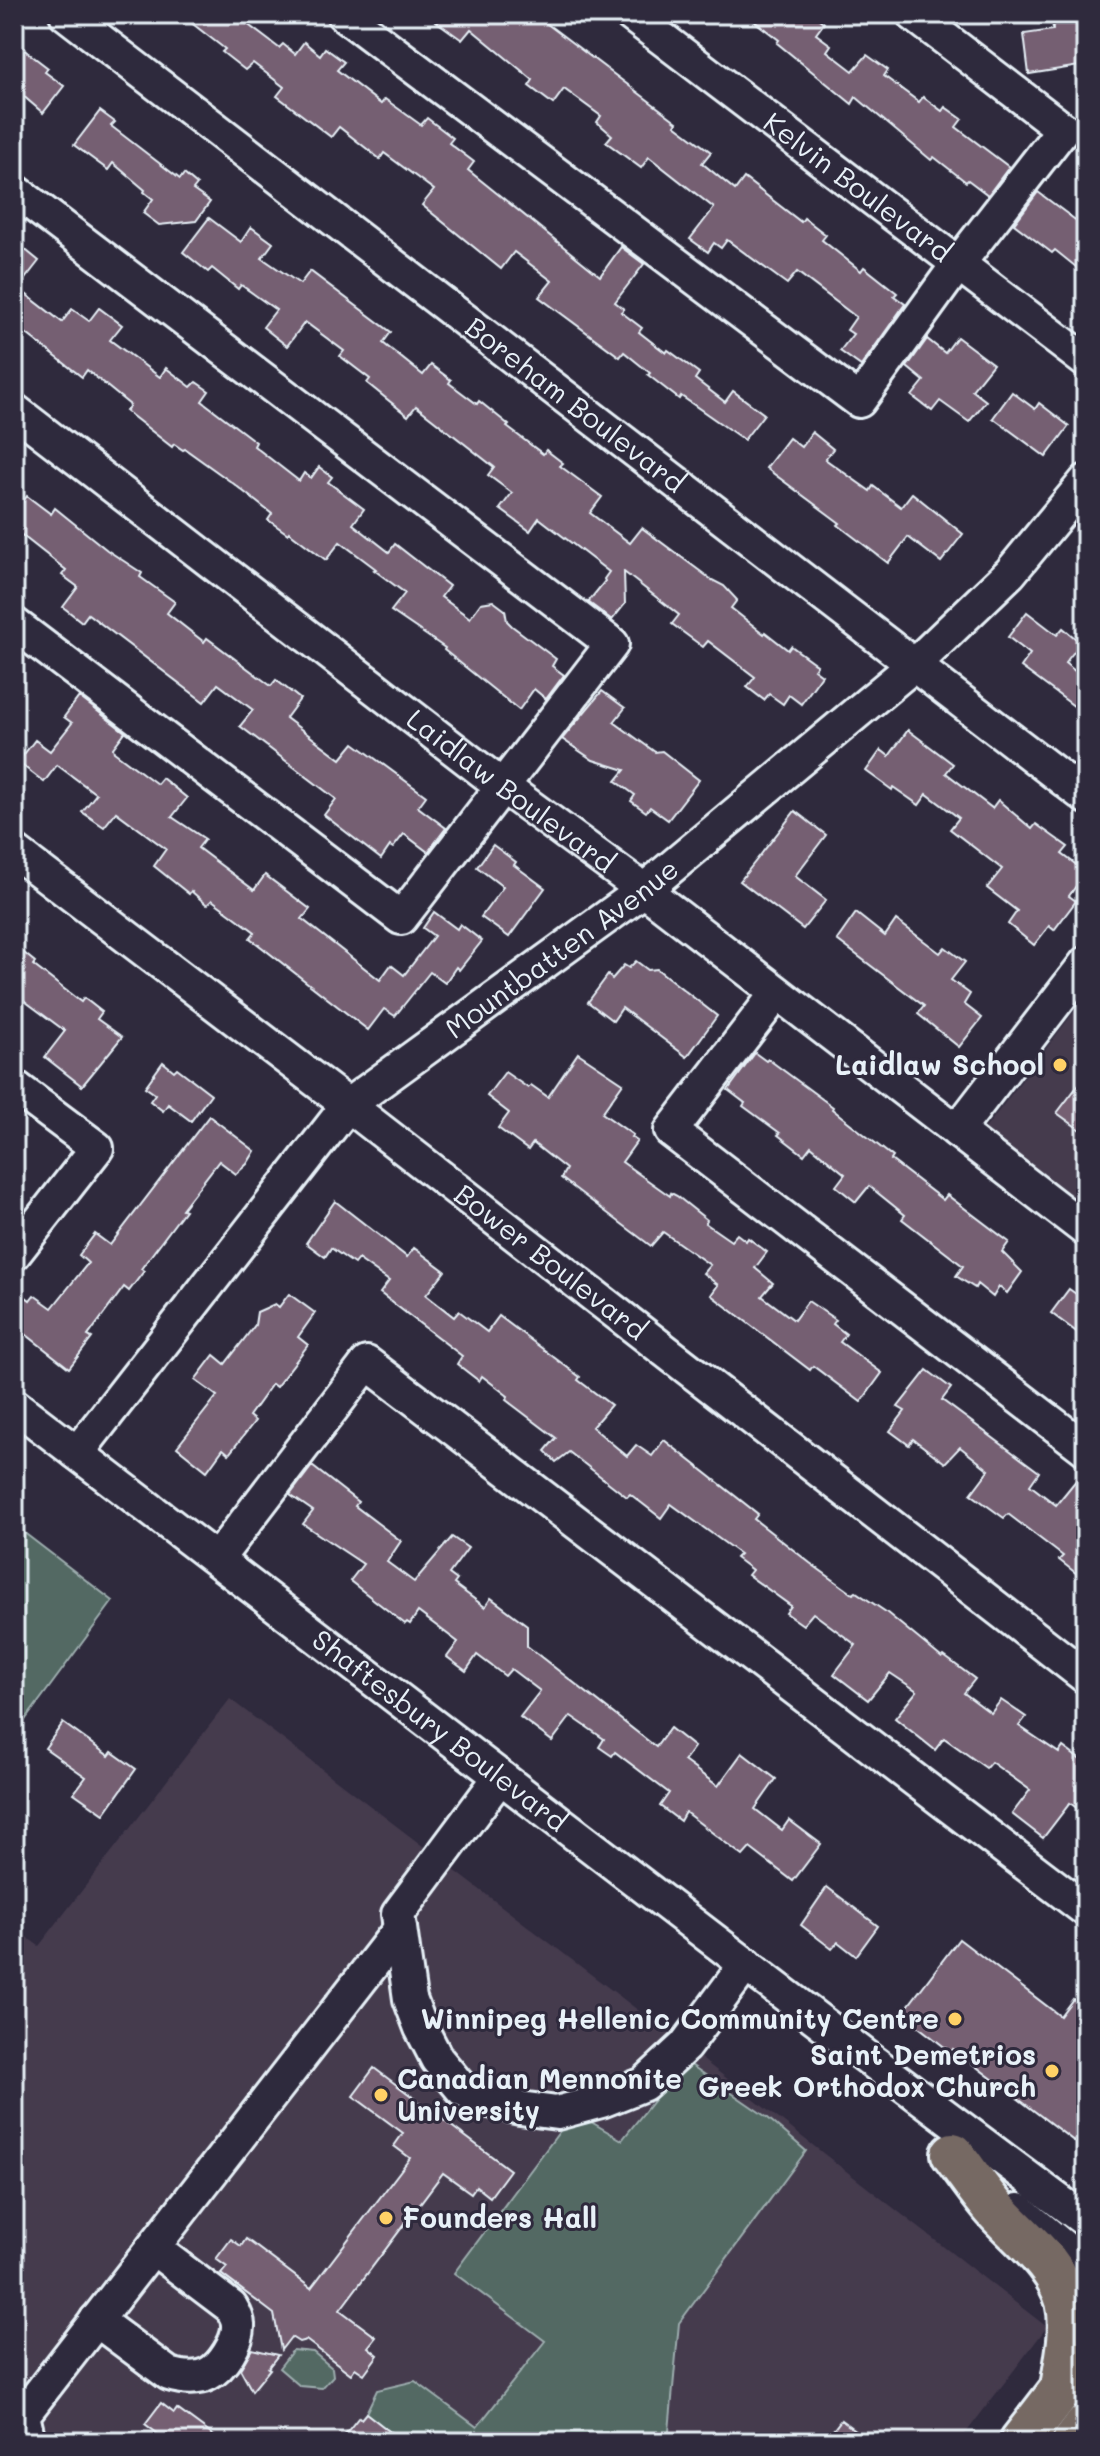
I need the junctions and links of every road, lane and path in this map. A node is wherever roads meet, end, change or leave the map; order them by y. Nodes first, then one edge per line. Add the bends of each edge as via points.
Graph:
1 (66, 14) edge
2 (343, 14) edge
3 (630, 14) edge
4 (913, 14) edge
5 (14, 190) edge
6 (958, 264) junction
7 (1086, 361) edge
8 (14, 410) edge
9 (1086, 481) edge
10 (14, 624) edge
11 (915, 664) junction
12 (502, 786) junction
13 (1086, 797) edge
14 (14, 851) edge
15 (644, 890) junction
16 (1086, 963) edge
17 (777, 993) junction
18 (14, 1086) edge
19 (348, 1105) junction
20 (957, 1131) junction
21 (1086, 1230) edge
22 (14, 1254) edge
23 (14, 1405) edge
24 (1086, 1449) edge
25 (77, 1453) junction
26 (217, 1559) junction
27 (1086, 1677) edge
28 (500, 1777) junction
29 (1086, 1910) edge
30 (400, 1929) junction
31 (746, 1964) junction
32 (864, 2055) junction
33 (953, 2154) junction
34 (1086, 2221) edge
35 (153, 2248) junction
36 (1086, 2266) edge
37 (96, 2320) junction
38 (1074, 2373) edge
39 (32, 2442) edge
40 (1021, 2442) edge

1 - 11 street, Boreham Boulevard
2 - 6 street via 859,401
3 - 6 street, Kelvin Boulevard
4 - 6 street via 1063,129
5 - 12 street via 612,644
6 - 7 street, Kelvin Boulevard
8 - 12 street, Laidlaw Boulevard
9 - 11 street, Mountbatten Avenue via 1010,573
10 - 12 street via 401,918
11 - 13 street, Boreham Boulevard
11 - 15 street, Mountbatten Avenue
12 - 15 street, Laidlaw Boulevard
14 - 19 street, Bower Boulevard
15 - 17 street, Laidlaw Boulevard
15 - 19 street, Mountbatten Avenue
16 - 20 street
17 - 20 street, Laidlaw Boulevard
17 - 24 street via 671,1131
18 - 22 street via 97,1148
19 - 25 street, Mountbatten Avenue
19 - 27 street, Bower Boulevard
20 - 21 street, Laidlaw Boulevard
23 - 25 street, Shaftesbury Boulevard
25 - 26 street, Shaftesbury Boulevard
26 - 28 street, Shaftesbury Boulevard
26 - 29 street via 367,1363
28 - 30 street via 398,1914
28 - 31 street, Shaftesbury Boulevard
30 - 31 street via 410,1999 453,2081 485,2100 557,2113 644,2084 685,2046
30 - 35 street
31 - 32 street, Shaftesbury Boulevard
32 - 33 street, Shaftesbury Boulevard
32 - 34 street, Shaftesbury Boulevard
33 - 36 street, Shaftesbury Boulevard
33 - 38 main road via 995,2209 1043,2257 1062,2289
35 - 37 street
35 - 37 street via 231,2307 239,2327 229,2352 210,2373 181,2377 169,2374
37 - 39 street via 23,2415
38 - 40 main road

